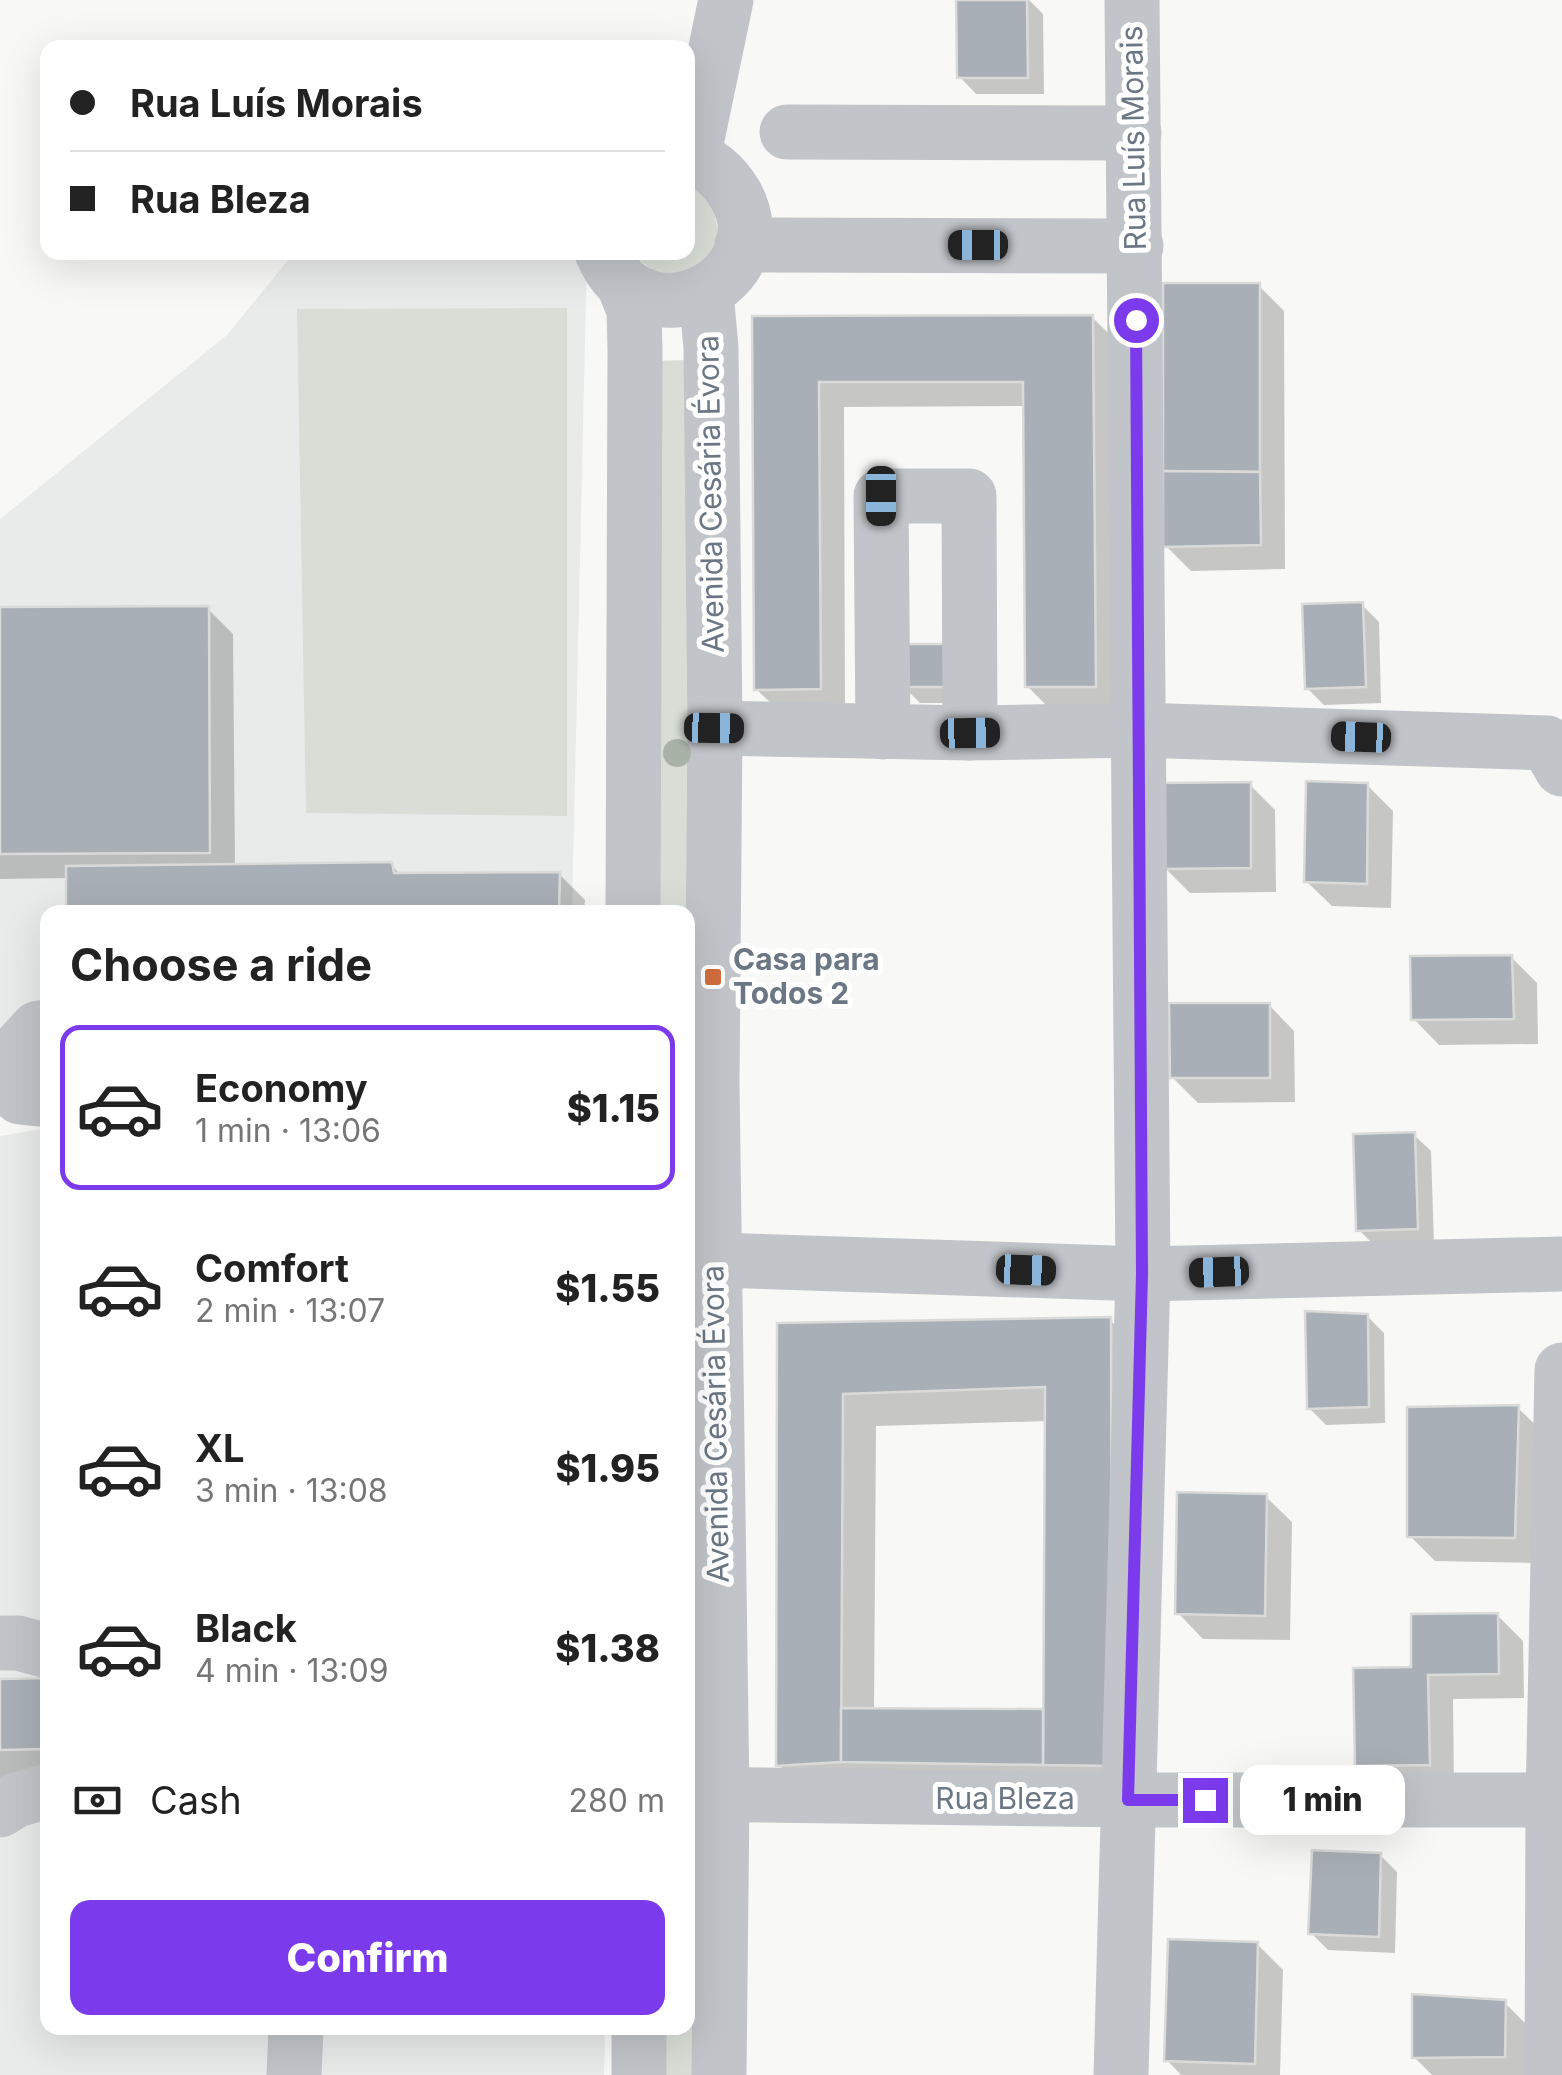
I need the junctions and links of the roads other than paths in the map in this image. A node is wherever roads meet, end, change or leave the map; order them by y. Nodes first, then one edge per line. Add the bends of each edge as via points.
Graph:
1 (726, 0) edge
2 (1132, 0) edge
3 (787, 132) dead end
4 (1134, 133) junction
5 (695, 135) edge
6 (695, 160) edge
7 (742, 244) junction
8 (1136, 246) junction
9 (613, 269) edge
10 (706, 293) junction
11 (714, 728) junction
12 (1138, 730) junction
13 (883, 732) junction
14 (970, 733) junction
15 (1555, 756) edge
16 (633, 905) edge
17 (40, 1028) edge
18 (40, 1099) edge
19 (701, 1260) edge
20 (1562, 1264) edge
21 (1142, 1274) junction
22 (1562, 1370) edge
23 (0, 1642) edge
24 (40, 1649) edge
25 (40, 1792) edge
26 (705, 1796) edge
27 (1128, 1800) junction
28 (1557, 1800) edge
29 (0, 1810) edge
30 (296, 2035) edge
31 (639, 2035) edge
32 (294, 2075) edge
33 (639, 2075) edge
34 (719, 2075) edge
35 (1121, 2075) edge
36 (1552, 2075) edge

1 - 5 street
2 - 4 street, Rua Luís Morais
3 - 4 street
4 - 8 street, Rua Luís Morais
6 - 7 street via 728,183 739,202
7 - 8 street
7 - 10 street via 728,272
8 - 12 street, Rua Luís Morais
9 - 10 street via 643,296 664,302
9 - 16 street via 634,310 636,350
10 - 11 street, Avenida Cesária Évora
11 - 13 street
11 - 19 street, Avenida Cesária Évora
12 - 14 street
12 - 15 street
12 - 21 street, Rua Luís Morais
13 - 14 street
13 - 14 street via 881,496 969,496
17 - 18 street via 13,1055 20,1097
19 - 21 street
19 - 26 street, Avenida Cesária Évora
20 - 21 street
21 - 27 street, Rua Luís Morais
22 - 28 street
23 - 24 street
25 - 29 street
26 - 27 street, Rua Bleza
26 - 34 street, Avenida Cesária Évora
27 - 28 street, Rua Bleza
27 - 35 street, Rua Luís Morais
28 - 36 street
30 - 32 street
31 - 33 street

